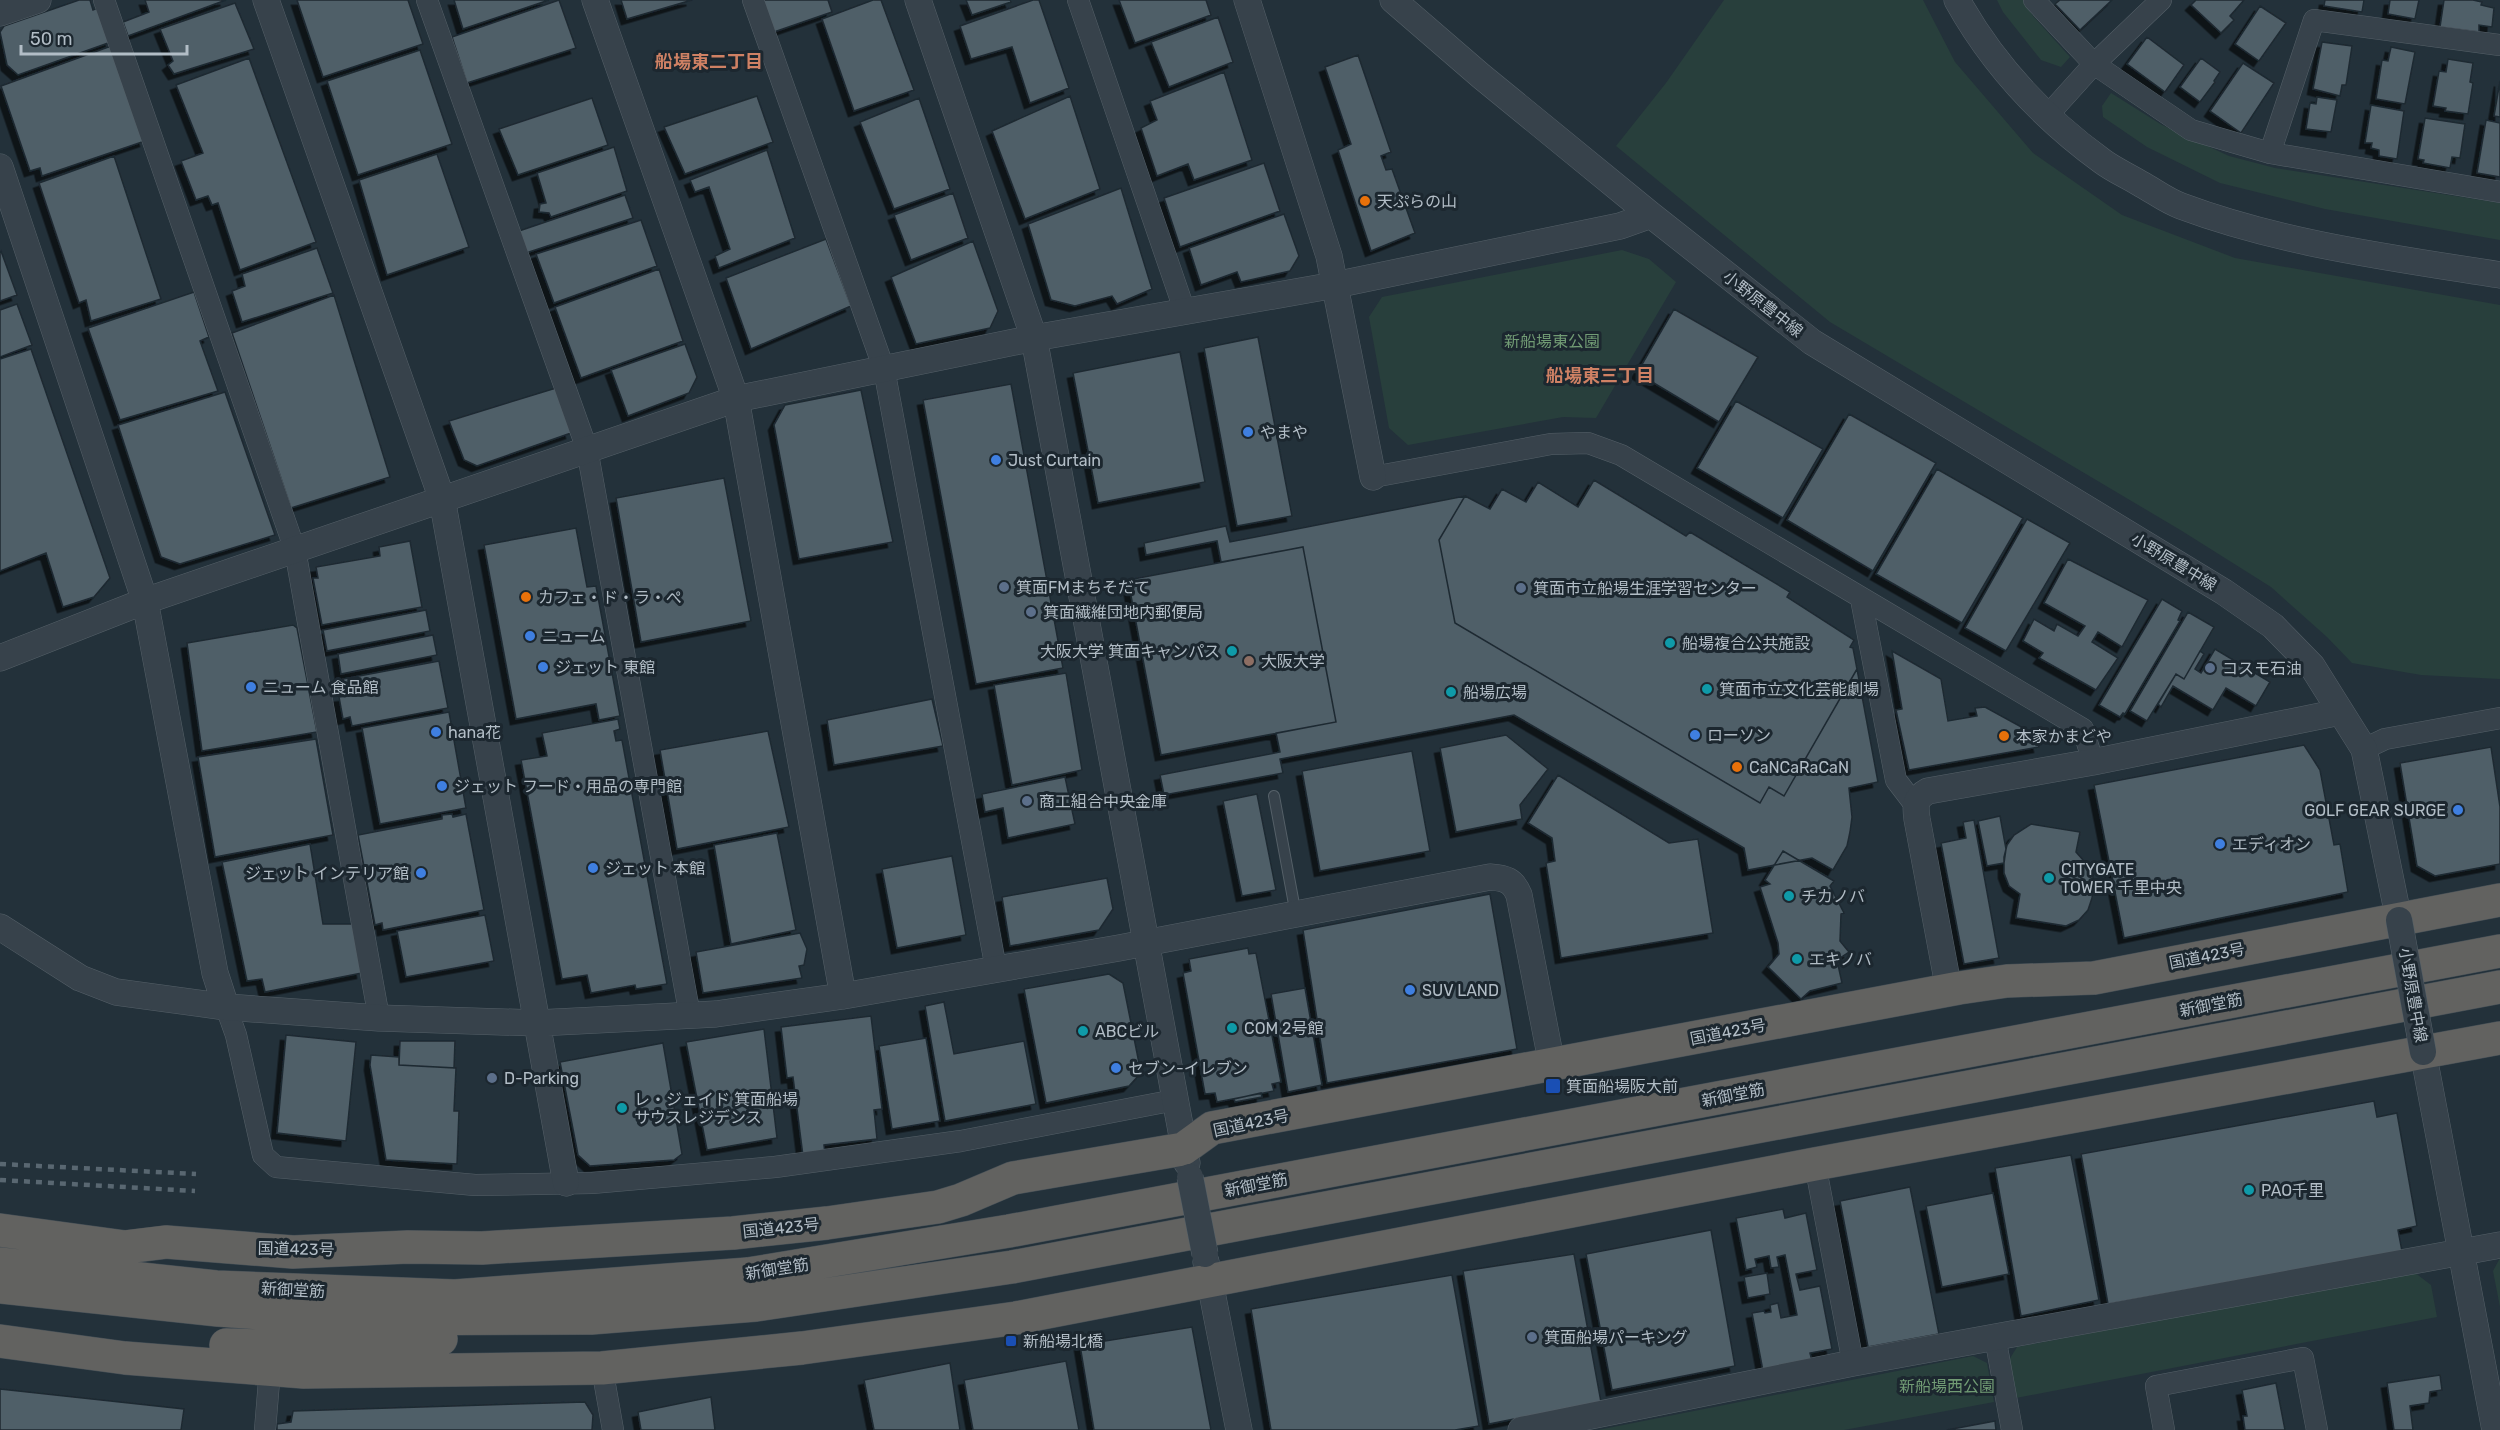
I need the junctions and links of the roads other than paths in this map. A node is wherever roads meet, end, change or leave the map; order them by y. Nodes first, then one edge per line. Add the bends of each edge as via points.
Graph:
1 (38, 0) edge
2 (104, 0) edge
3 (266, 0) edge
4 (427, 0) edge
5 (595, 0) edge
6 (753, 0) edge
7 (918, 0) edge
8 (1078, 0) edge
9 (1247, 0) edge
10 (1393, 0) edge
11 (1957, 0) edge
12 (2034, 0) edge
13 (2161, 0) edge
14 (0, 13) edge
15 (2500, 45) edge
16 (2094, 64) junction
17 (2048, 115) junction
18 (2270, 153) junction
19 (0, 166) edge
20 (2500, 192) edge
21 (1651, 216) junction
22 (2500, 275) edge
23 (1335, 285) junction
24 (1185, 312) junction
25 (1034, 338) junction
26 (884, 369) junction
27 (736, 399) junction
28 (587, 449) junction
29 (1373, 477) joint
30 (441, 499) junction
31 (295, 550) junction
32 (1861, 599) junction
33 (145, 601) junction
34 (2, 652) edge
35 (2340, 712) junction
36 (2500, 718) edge
37 (2364, 749) junction
38 (2092, 762) junction
39 (1275, 796) dead end
40 (1915, 806) junction
41 (2500, 900) edge
42 (1296, 915) junction
43 (2399, 920) junction
44 (0, 927) edge
45 (1147, 942) junction
46 (2500, 951) edge
47 (996, 969) junction
48 (2500, 987) edge
49 (1949, 990) junction
50 (843, 996) junction
51 (226, 1007) junction
52 (690, 1016) junction
53 (379, 1018) junction
54 (537, 1023) junction
55 (2500, 1038) edge
56 (2423, 1052) junction
57 (1552, 1065) junction
58 (1174, 1100) junction
59 (1187, 1163) junction
60 (1815, 1164) junction
61 (566, 1183) junction
62 (0, 1230) edge
63 (2500, 1245) edge
64 (125, 1247) junction
65 (2461, 1252) junction
66 (0, 1264) edge
67 (1207, 1267) junction
68 (586, 1286) junction
69 (0, 1287) edge
70 (591, 1318) junction
71 (0, 1328) edge
72 (1995, 1337) junction
73 (0, 1341) edge
74 (1853, 1363) junction
75 (602, 1368) junction
76 (270, 1369) junction
77 (265, 1430) edge
78 (613, 1430) edge
79 (1239, 1430) edge
80 (1521, 1430) edge
81 (2012, 1430) edge
82 (2164, 1430) edge
83 (2317, 1430) edge
84 (2495, 1430) edge

1 - 14 street
2 - 31 street
3 - 30 street
4 - 28 street
5 - 27 street
6 - 26 street
7 - 25 street
8 - 24 street
9 - 23 street
10 - 21 street, 小野原豊中線
11 - 17 street via 1974,31 2005,72
12 - 16 street
13 - 16 street
15 - 18 street via 2314,20
16 - 17 street
16 - 18 street via 2191,130
17 - 22 street via 2102,161 2179,205 2271,233
18 - 20 street
19 - 33 street
21 - 23 street via 1620,226
21 - 35 street, 小野原豊中線 via 1812,342 2224,592 2273,626 2312,666
23 - 24 street
23 - 29 street
24 - 25 street
25 - 26 street
25 - 45 street
26 - 27 street
26 - 47 street
27 - 28 street
27 - 50 street
28 - 30 street
28 - 52 street
29 - 32 street via 1551,444 1588,443 1621,455
30 - 31 street
30 - 54 street
31 - 33 street
31 - 53 street
32 - 38 street via 2083,729
32 - 40 street via 1896,780
33 - 34 street
33 - 51 street via 215,973
35 - 37 street, 小野原豊中線
35 - 38 street
36 - 37 street via 2385,739
37 - 43 street, 小野原豊中線
38 - 40 street via 1928,792 1919,796
39 - 42 lane
40 - 49 street
41 - 43 highway, 国道423号
42 - 45 street
42 - 57 street via 1490,877 1515,884
43 - 49 highway, 国道423号 via 2094,978 2007,981
43 - 56 street, 小野原豊中線, bridge
44 - 51 street via 80,978 116,992
45 - 47 street
45 - 58 street
46 - 68 highway, 新御堂筋 via 1009,1231 748,1274
47 - 50 street
48 - 70 highway, 新御堂筋 via 1012,1267 756,1305
49 - 57 highway, 国道423号
50 - 52 street
51 - 53 street
51 - 61 street via 263,1155 276,1167 475,1185
52 - 54 street
53 - 54 street
54 - 61 street
55 - 56 highway
56 - 60 highway
56 - 65 street, 小野原豊中線
57 - 59 highway, 国道423号 via 1212,1128
58 - 59 street
58 - 61 street via 961,1141 776,1167
59 - 64 highway, 国道423号 via 1013,1178 938,1207 733,1233 482,1248 293,1252 166,1242
59 - 67 street, bridge
60 - 67 highway
60 - 74 street
62 - 64 highway, 国道423号
63 - 65 street
64 - 68 highway via 415,1279
65 - 72 street
65 - 84 street, 小野原豊中線
66 - 68 highway, 新御堂筋 via 216,1287 308,1291 455,1296
67 - 75 highway via 1016,1318 802,1348
67 - 79 street
69 - 70 highway, 新御堂筋 via 345,1319
70 - 71 highway via 531,1333 316,1347 129,1342
72 - 74 street
72 - 81 street
73 - 76 highway via 125,1358
74 - 80 street
75 - 76 highway via 304,1372
75 - 78 street
76 - 77 street
82 - 83 street via 2156,1386 2302,1359

